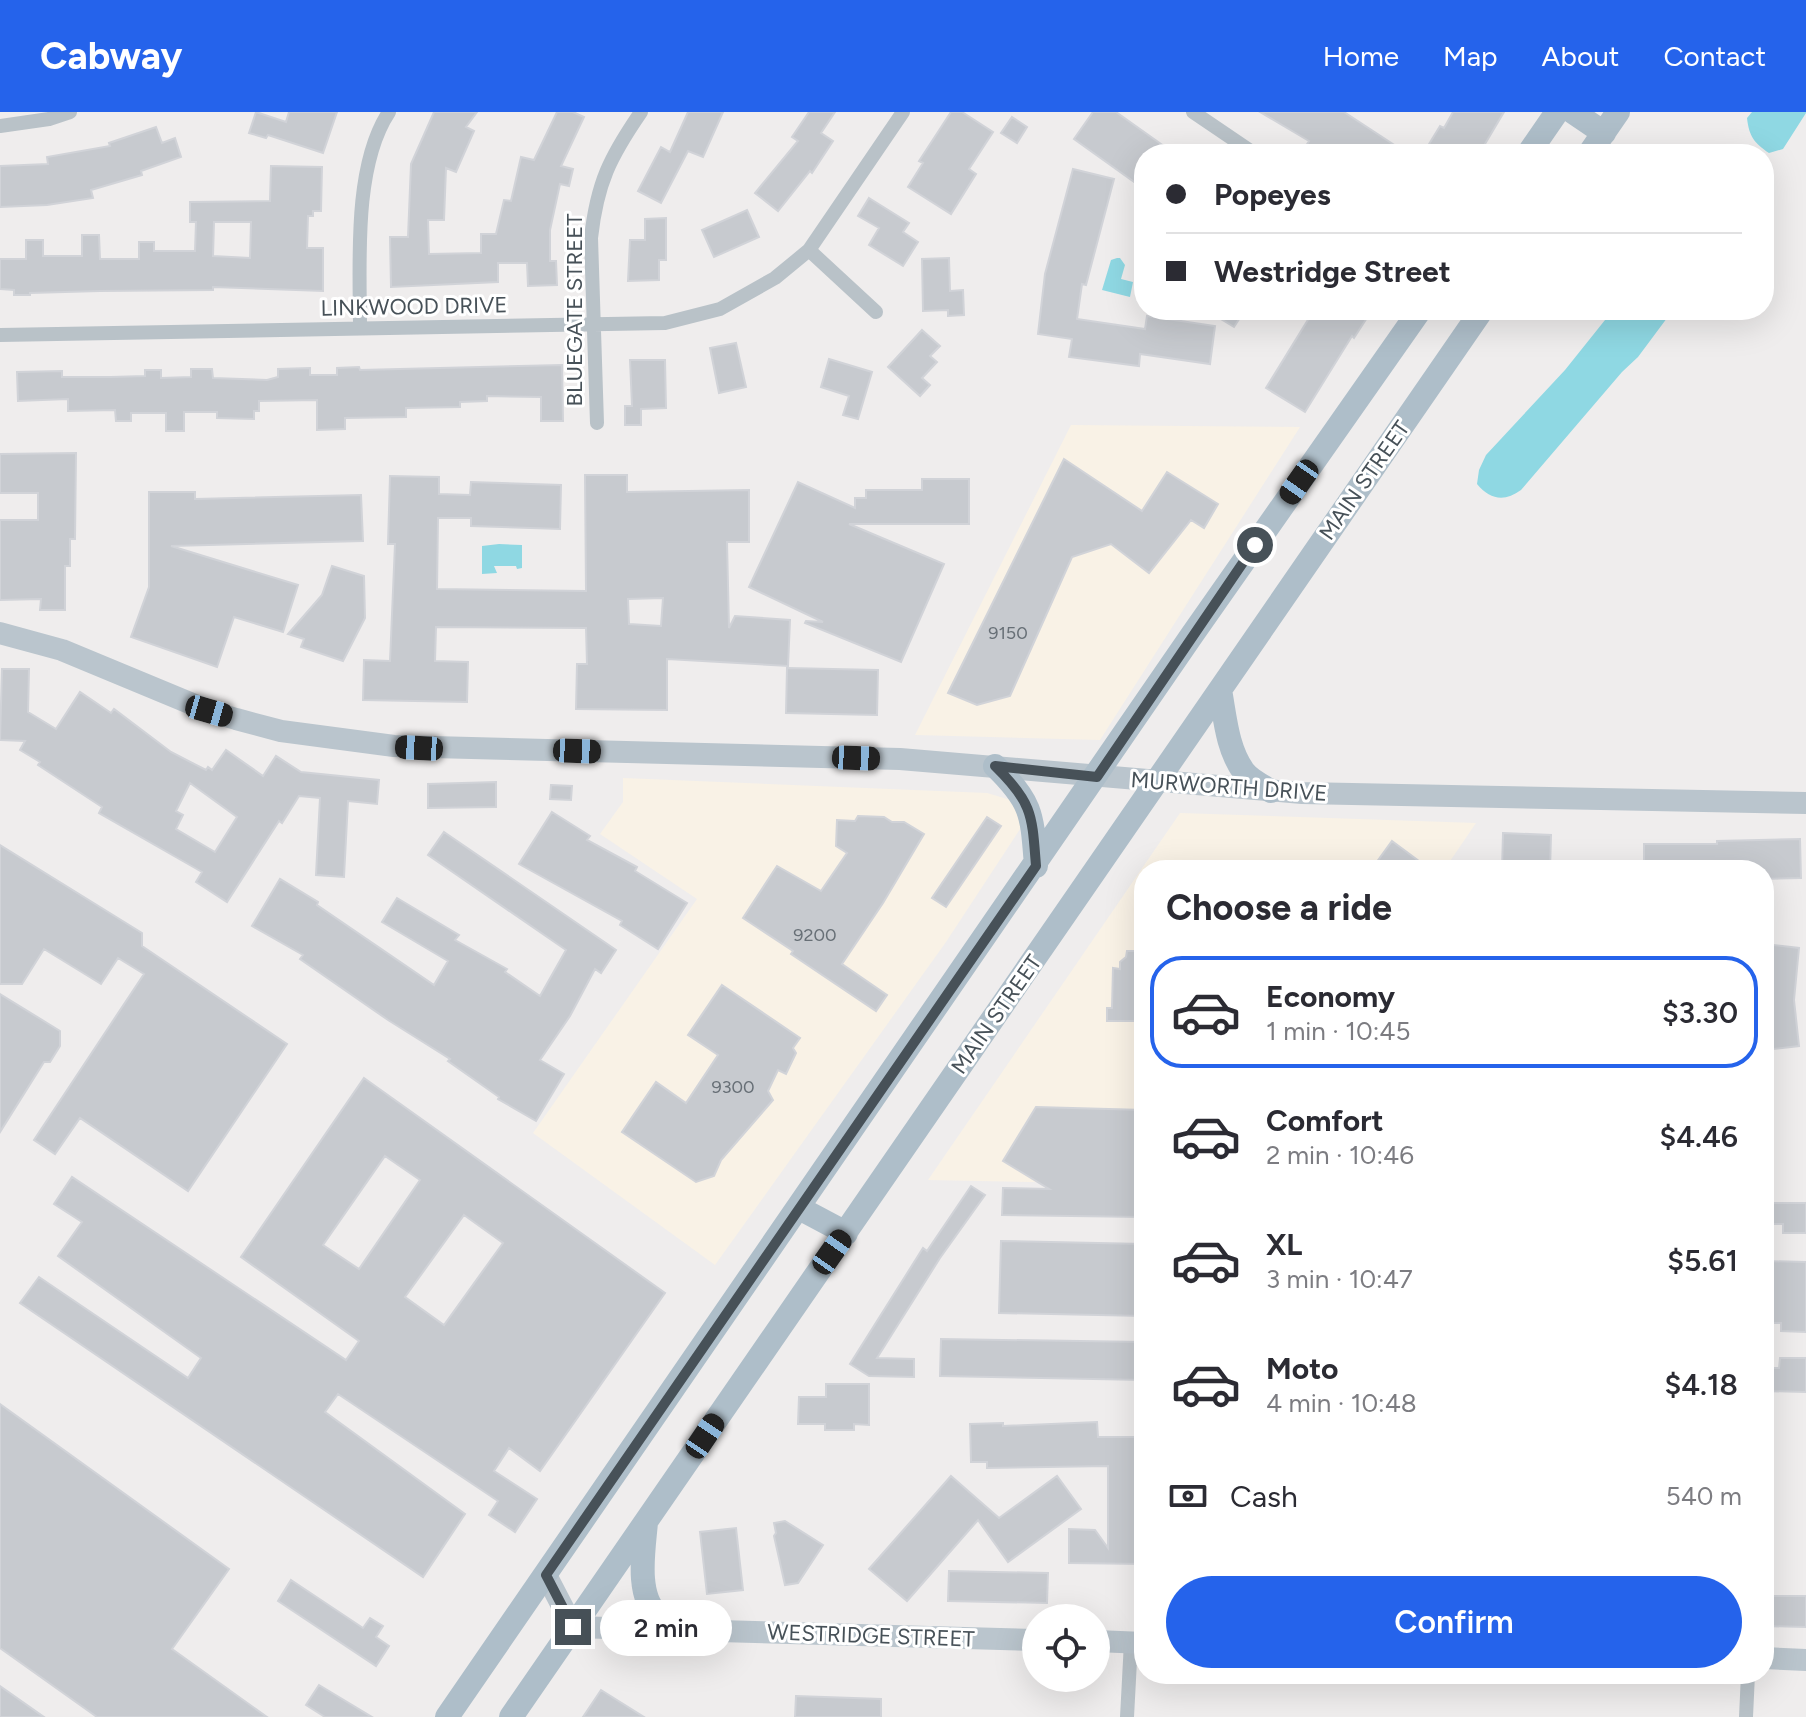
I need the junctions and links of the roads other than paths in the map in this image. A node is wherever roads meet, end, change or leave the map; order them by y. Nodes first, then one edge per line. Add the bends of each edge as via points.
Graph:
1 (70, 112) edge
2 (389, 112) edge
3 (641, 112) edge
4 (903, 112) edge
5 (1193, 112) edge
6 (1557, 112) edge
7 (1573, 112) edge
8 (1618, 112) edge
9 (0, 126) edge
10 (1604, 133) junction
11 (1240, 144) edge
12 (1535, 144) edge
13 (1596, 144) edge
14 (809, 250) junction
15 (876, 312) dead end
16 (1413, 320) edge
17 (1474, 320) edge
18 (594, 326) junction
19 (360, 328) junction
20 (0, 335) edge
21 (597, 423) dead end
22 (0, 633) edge
23 (1220, 690) junction
24 (995, 766) junction
25 (1097, 777) junction
26 (1157, 780) junction
27 (1271, 791) junction
28 (1806, 803) edge
29 (1036, 866) junction
30 (799, 1208) junction
31 (846, 1233) junction
32 (646, 1522) junction
33 (546, 1575) junction
34 (573, 1627) junction
35 (694, 1631) junction
36 (1022, 1640) edge
37 (1110, 1642) edge
38 (1134, 1643) edge
39 (1774, 1658) edge
40 (1806, 1660) edge
41 (1134, 1665) edge
42 (1748, 1684) edge
43 (447, 1717) edge
44 (511, 1717) edge
45 (1127, 1717) edge
46 (1746, 1717) edge

1 - 9 street
2 - 19 street via 372,151 364,191
3 - 18 street, BLUEGATE STREET via 603,175 594,209
4 - 14 street, LINKWOOD DRIVE
5 - 11 street
6 - 12 main road
7 - 10 main road
8 - 10 main road
10 - 13 main road
14 - 15 street
14 - 18 street, LINKWOOD DRIVE via 775,278 720,309 665,323
16 - 25 main road
17 - 23 main road, MAIN STREET
18 - 19 street, LINKWOOD DRIVE
18 - 21 street, BLUEGATE STREET
19 - 20 street, LINKWOOD DRIVE
22 - 24 street, MURWORTH DRIVE via 62,650 209,711 322,738 419,748 900,759
23 - 26 main road, MAIN STREET
23 - 27 main road via 1235,756 1245,774
24 - 25 street, MURWORTH DRIVE
24 - 29 main road via 1018,788 1029,809
25 - 26 street, MURWORTH DRIVE
25 - 29 main road
26 - 27 street, MURWORTH DRIVE
26 - 31 main road, MAIN STREET
27 - 28 street, MURWORTH DRIVE
29 - 30 main road
30 - 31 main road
30 - 33 main road
31 - 32 main road, MAIN STREET
32 - 34 main road, MAIN STREET
32 - 35 main road via 642,1582 648,1600 658,1615
33 - 34 street
33 - 43 main road
34 - 35 street, WESTRIDGE STREET
34 - 44 main road, MAIN STREET
35 - 36 street, WESTRIDGE STREET
37 - 38 street
39 - 40 street
41 - 45 street
42 - 46 street

